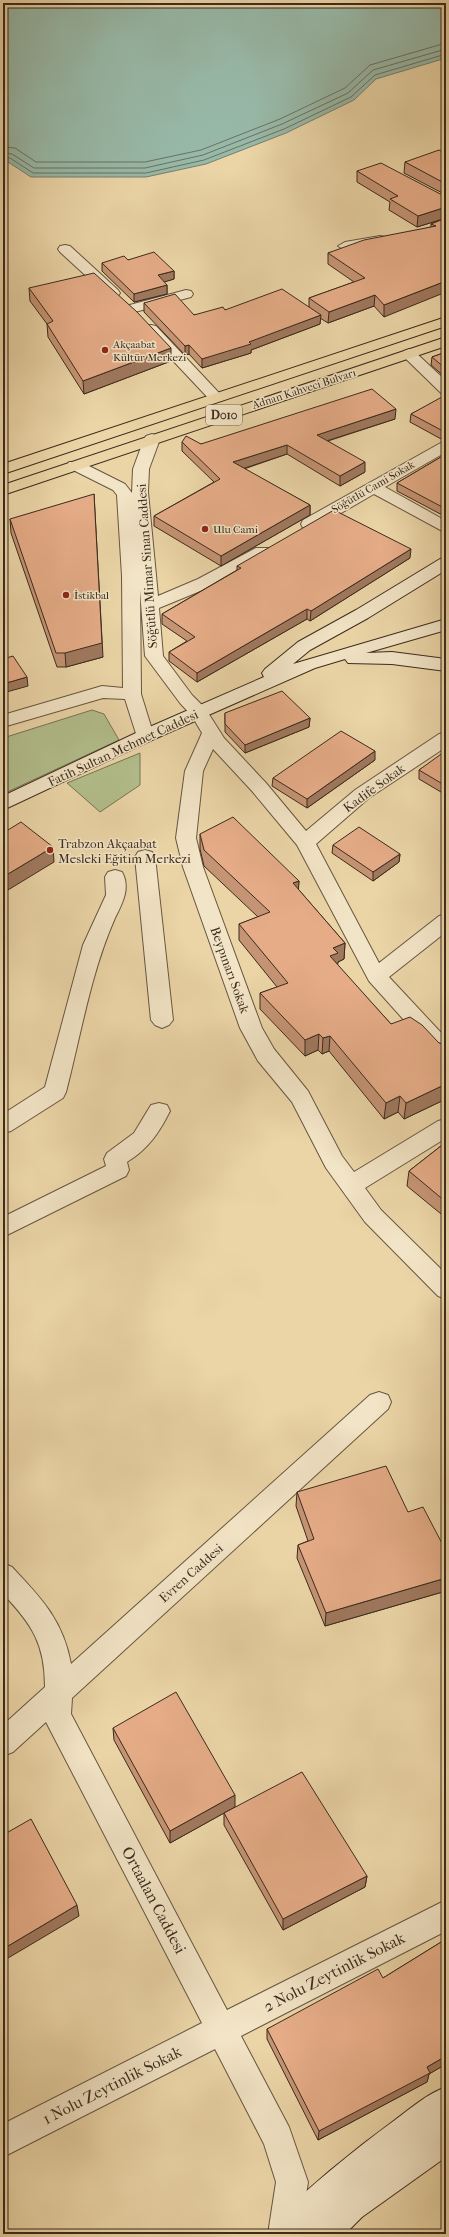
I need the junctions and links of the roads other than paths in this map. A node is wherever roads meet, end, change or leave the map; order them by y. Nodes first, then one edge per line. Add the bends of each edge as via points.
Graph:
1 (396, 237) edge
2 (345, 246) edge
3 (65, 249) dead end
4 (186, 294) dead end
5 (131, 309) junction
6 (446, 321) edge
7 (446, 342) edge
8 (409, 354) junction
9 (446, 390) edge
10 (216, 398) junction
11 (152, 439) junction
12 (446, 445) edge
13 (75, 465) junction
14 (3, 469) edge
15 (374, 487) junction
16 (3, 490) edge
17 (446, 528) edge
18 (293, 534) edge
19 (273, 545) edge
20 (446, 563) edge
21 (150, 605) junction
22 (446, 624) edge
23 (446, 665) edge
24 (277, 678) junction
25 (132, 694) junction
26 (245, 694) junction
27 (199, 712) junction
28 (3, 722) edge
29 (211, 733) junction
30 (145, 736) junction
31 (446, 738) edge
32 (3, 804) edge
33 (305, 842) junction
34 (145, 857) dead end
35 (115, 877) dead end
36 (446, 921) edge
37 (376, 976) junction
38 (162, 1020) dead end
39 (446, 1052) edge
40 (159, 1111) dead end
41 (3, 1125) edge
42 (446, 1127) edge
43 (351, 1185) junction
44 (3, 1228) edge
45 (446, 1289) edge
46 (379, 1402) dead end
47 (3, 1576) edge
48 (60, 1690) junction
49 (3, 1743) edge
50 (446, 1915) edge
51 (222, 2030) junction
52 (446, 2102) edge
53 (446, 2138) edge
54 (3, 2141) edge
55 (284, 2234) edge
56 (322, 2234) edge

1 - 2 street
3 - 5 street
4 - 5 street
5 - 10 street
6 - 10 highway, Adnan Kahveci Bulvarı / D010
7 - 8 highway, Adnan Kahveci Bulvarı / D010
8 - 9 street
8 - 11 highway, Adnan Kahveci Bulvarı / D010
10 - 14 highway, Adnan Kahveci Bulvarı / D010
11 - 13 highway, Adnan Kahveci Bulvarı / D010
11 - 21 street, Söğütlü Mimar Sinan Caddesi via 141,469 140,492
12 - 15 street, Söğütlü Cami Sokak
13 - 16 highway, Adnan Kahveci Bulvarı / D010
13 - 25 street, Söğütlü Mimar Sinan Caddesi via 119,487 125,495 131,576
15 - 17 street
15 - 18 street, Söğütlü Cami Sokak
19 - 21 street via 204,583
20 - 26 street, Fatih Sultan Mehmet Caddesi via 304,646
21 - 27 street, Söğütlü Mimar Sinan Caddesi via 154,656
22 - 24 street, Fatih Sultan Mehmet Caddesi via 336,656
23 - 24 street, Fatih Sultan Mehmet Caddesi via 392,658 359,658
24 - 26 street, Fatih Sultan Mehmet Caddesi
25 - 28 street via 102,692
25 - 30 street, Söğütlü Mimar Sinan Caddesi
26 - 27 street, Fatih Sultan Mehmet Caddesi
27 - 29 street, Söğütlü Mimar Sinan Caddesi
27 - 30 street, Fatih Sultan Mehmet Caddesi
29 - 33 street, Söğütlü Mimar Sinan Caddesi
29 - 43 street, Beypınarı Sokak via 194,771 190,796 186,838 194,867 251,1028 266,1055 300,1097 334,1162
30 - 32 street, Fatih Sultan Mehmet Caddesi
31 - 33 street, Kadife Sokak via 362,794
33 - 37 street, Söğütlü Mimar Sinan Caddesi
34 - 38 street
35 - 41 street via 116,895 93,945 55,1092
36 - 37 street
37 - 39 street, Söğütlü Mimar Sinan Caddesi
40 - 44 street via 148,1134 133,1148 115,1159 118,1170
42 - 43 street
43 - 45 street, Beypınarı Sokak via 373,1216
46 - 48 street, Evren Caddesi
47 - 48 street, Ortaalan Caddesi via 41,1619 47,1630 56,1648
48 - 49 street, Evren Caddesi
48 - 51 street, Ortaalan Caddesi via 57,1715
50 - 51 street, 2 Nolu Zeytinlik Sokak
51 - 54 street, 1 Nolu Zeytinlik Sokak
51 - 55 street, Ortaalan Caddesi via 278,2138 292,2182
52 - 55 street via 382,2147 332,2187
53 - 56 street via 351,2206

